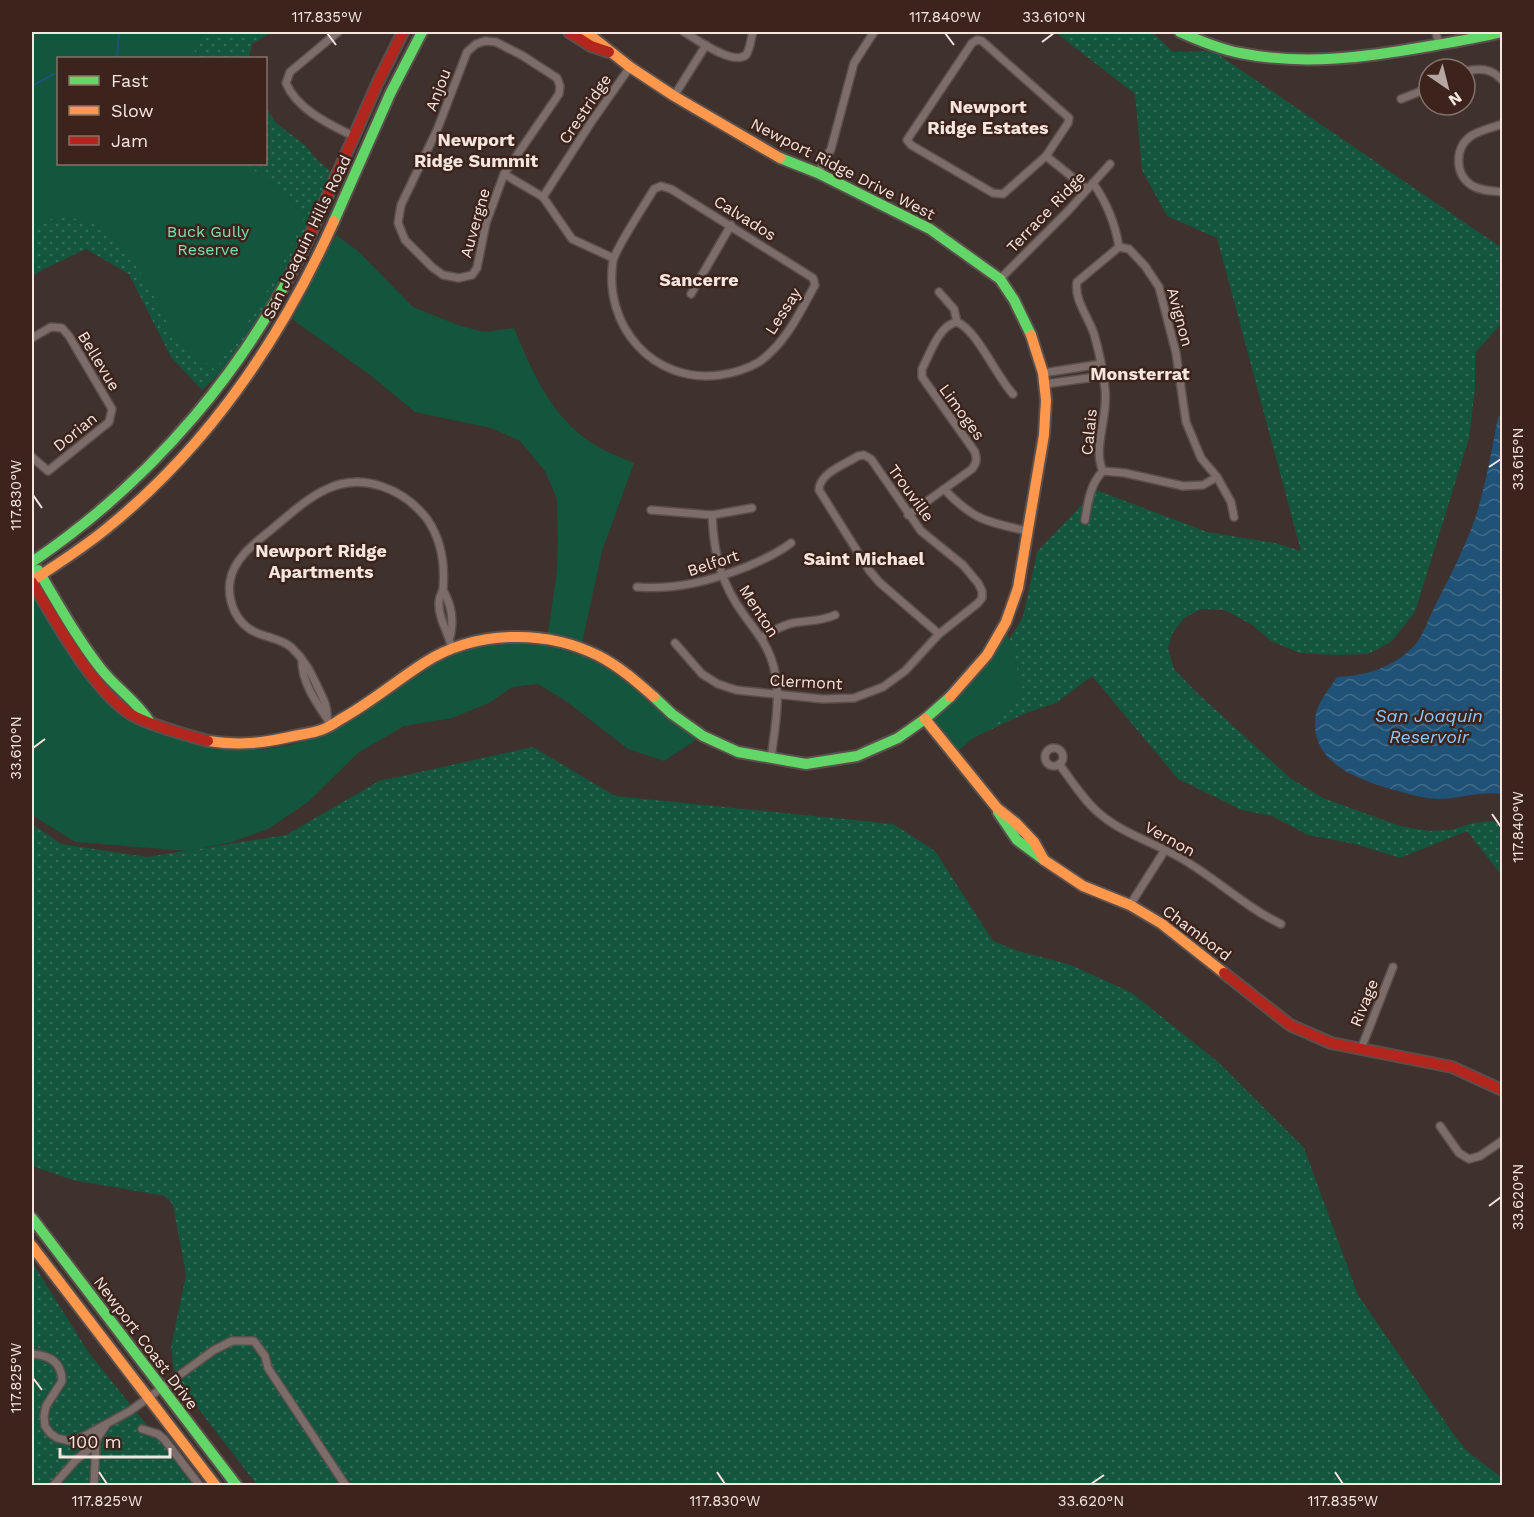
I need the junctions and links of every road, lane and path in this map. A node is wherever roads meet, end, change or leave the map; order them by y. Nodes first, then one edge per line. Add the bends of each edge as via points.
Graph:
1 (338, 32) edge
2 (403, 32) edge
3 (422, 32) edge
4 (569, 32) edge
5 (586, 32) edge
6 (684, 32) edge
7 (753, 32) edge
8 (874, 32) edge
9 (1180, 32) edge
10 (1436, 32) edge
11 (1503, 32) edge
12 (485, 41) joint
13 (706, 45) junction
14 (1439, 45) junction
15 (609, 52) junction
16 (630, 67) junction
17 (1477, 70) edge
18 (1503, 80) edge
19 (1417, 93) edge
20 (674, 96) junction
21 (1401, 99) dead end
22 (1503, 124) edge
23 (355, 137) junction
24 (1046, 156) junction
25 (1110, 164) dead end
26 (818, 173) junction
27 (504, 174) junction
28 (1090, 186) junction
29 (654, 189) joint
30 (1503, 192) edge
31 (543, 197) junction
32 (731, 225) junction
33 (1119, 247) junction
34 (613, 258) junction
35 (472, 275) joint
36 (1000, 279) junction
37 (815, 285) joint
38 (939, 292) dead end
39 (691, 294) dead end
40 (957, 322) junction
41 (32, 338) edge
42 (1101, 364) junction
43 (1077, 368) junction
44 (1103, 376) junction
45 (1044, 378) junction
46 (1078, 379) junction
47 (1013, 394) dead end
48 (112, 409) joint
49 (32, 457) edge
50 (1103, 471) junction
51 (1217, 477) junction
52 (944, 489) junction
53 (752, 508) dead end
54 (651, 510) dead end
55 (712, 515) junction
56 (908, 515) junction
57 (1234, 516) dead end
58 (1085, 520) dead end
59 (1027, 531) junction
60 (791, 543) dead end
61 (32, 561) edge
62 (722, 576) junction
63 (35, 579) edge
64 (637, 587) dead end
65 (982, 591) joint
66 (835, 615) dead end
67 (939, 634) junction
68 (762, 637) junction
69 (675, 643) dead end
70 (452, 649) junction
71 (778, 694) junction
72 (926, 719) junction
73 (329, 722) junction
74 (771, 759) junction
75 (1059, 764) dead end
76 (1165, 850) junction
77 (1130, 904) junction
78 (1281, 924) dead end
79 (1394, 967) dead end
80 (1361, 1049) junction
81 (1503, 1090) edge
82 (1440, 1126) dead end
83 (1503, 1141) edge
84 (32, 1218) edge
85 (32, 1246) edge
86 (32, 1354) edge
87 (162, 1388) junction
88 (148, 1398) junction
89 (109, 1423) junction
90 (142, 1429) dead end
91 (96, 1443) junction
92 (53, 1485) edge
93 (94, 1485) edge
94 (200, 1485) edge
95 (216, 1485) edge
96 (237, 1485) edge
97 (346, 1485) edge

1 - 23 street via 290,72 286,83 317,116
2 - 23 street, San Joaquin Hills Road via 384,66
3 - 63 street, San Joaquin Hills Road via 302,289 253,369 199,438 155,484 74,554
4 - 15 street, Newport Ridge Drive West
5 - 15 street, Newport Ridge Drive West
6 - 13 street
7 - 13 street via 748,53 743,57 734,58
8 - 26 street via 854,63 831,149
9 - 14 street via 1221,49 1262,57 1356,58
10 - 14 street
11 - 14 street
12 - 27 street, Auvergne via 496,42 523,56 557,78 560,86 559,94
12 - 35 street, Anjou via 467,52 401,205 398,223 405,240 432,267 459,278
13 - 20 street
15 - 16 street, Newport Ridge Drive West
16 - 20 street, Newport Ridge Drive West
16 - 31 street, Crestridge
17 - 18 street via 1496,73
19 - 21 street
20 - 26 street, Newport Ridge Drive West via 785,161
22 - 30 street via 1467,140 1458,161 1462,175 1471,185
23 - 61 street, San Joaquin Hills Road via 287,282 207,403 147,469 97,514
24 - 24 street via 1068,118 977,40 907,140 993,193 1003,194
24 - 28 street
25 - 28 street, Terrace Ridge
26 - 36 street, Newport Ridge Drive West via 930,230
27 - 31 street
27 - 35 street, Auvergne
28 - 33 street via 1106,202
28 - 36 street, Terrace Ridge
29 - 32 street, Calvados via 671,189
29 - 34 street, Lessay
31 - 34 street via 572,239
32 - 37 street, Calvados via 809,273
32 - 39 street
33 - 42 street, Calais via 1077,282 1076,292 1091,325
33 - 51 street, Avignon via 1129,249 1159,287 1176,352 1186,422 1201,458
34 - 37 street, Lessay via 612,292 622,321 642,352 681,374 705,377 736,372 759,362 784,339
36 - 45 street via 1027,325
38 - 40 street via 954,309
40 - 47 street via 971,333
40 - 52 street, Limoges via 943,330 922,369 922,376 977,458 972,469
41 - 48 street, Bellevue via 51,327 62,328
42 - 43 street
42 - 44 street, Calais
43 - 45 street
43 - 46 street
44 - 46 street
44 - 50 street, Calais via 1106,408 1098,461
45 - 46 street
45 - 59 street via 1044,435
48 - 49 street, Dorian via 109,423 48,471
50 - 51 street via 1125,472 1184,486 1203,485
50 - 58 street via 1095,479
51 - 57 street, Avignon
52 - 56 street
52 - 59 street via 973,515
53 - 55 street
54 - 55 street
55 - 62 street, Menton via 714,546
56 - 65 street, Trouville via 921,531 963,565
56 - 67 street, Trouville via 864,455 819,484 819,490 874,576
59 - 72 street via 1018,588 1006,622 987,655
60 - 62 street, Belfort via 771,556
61 - 63 street
62 - 64 street, Belfort via 676,587
62 - 68 street, Menton via 738,606
63 - 73 street via 110,680 149,721 207,741 233,745 296,737 322,730
65 - 67 street, Clermont via 978,603
66 - 68 street via 821,621 793,623
67 - 71 street, Clermont via 905,671 883,687 854,698
68 - 71 street, Menton via 771,657
69 - 71 street, Clermont via 702,674 718,684 751,693
70 - 73 street
70 - 73 street via 439,601 443,566 435,533 421,512 398,494 373,483 350,482 328,488 241,557 231,575 230,591 233,609 247,628 291,647 302,660 310,690
70 - 74 street via 509,636 536,637 569,645 599,656 633,678 672,714 703,735 738,752
71 - 74 street, Menton
72 - 74 street via 898,738 857,756 806,764
72 - 77 street, Chambord via 997,808 1007,831 1024,840 1056,870 1083,886
75 - 76 street, Vernon via 1099,814
76 - 77 street
76 - 78 street, Vernon
77 - 80 street, Chambord via 1162,924 1290,1025 1331,1043
79 - 80 street, Rivage
80 - 81 street, Chambord via 1452,1067
82 - 83 street via 1459,1154 1468,1159
84 - 87 street, Newport Coast Drive
85 - 88 street, Newport Coast Drive
86 - 89 street via 52,1359 62,1376 60,1387 46,1406 45,1426 50,1433 62,1440 77,1440
87 - 88 street
87 - 96 street, Newport Coast Drive
87 - 97 street via 214,1350 232,1341 254,1341
88 - 89 street
88 - 95 street, Newport Coast Drive
89 - 91 street
90 - 94 street via 164,1439
91 - 92 street
91 - 93 street

